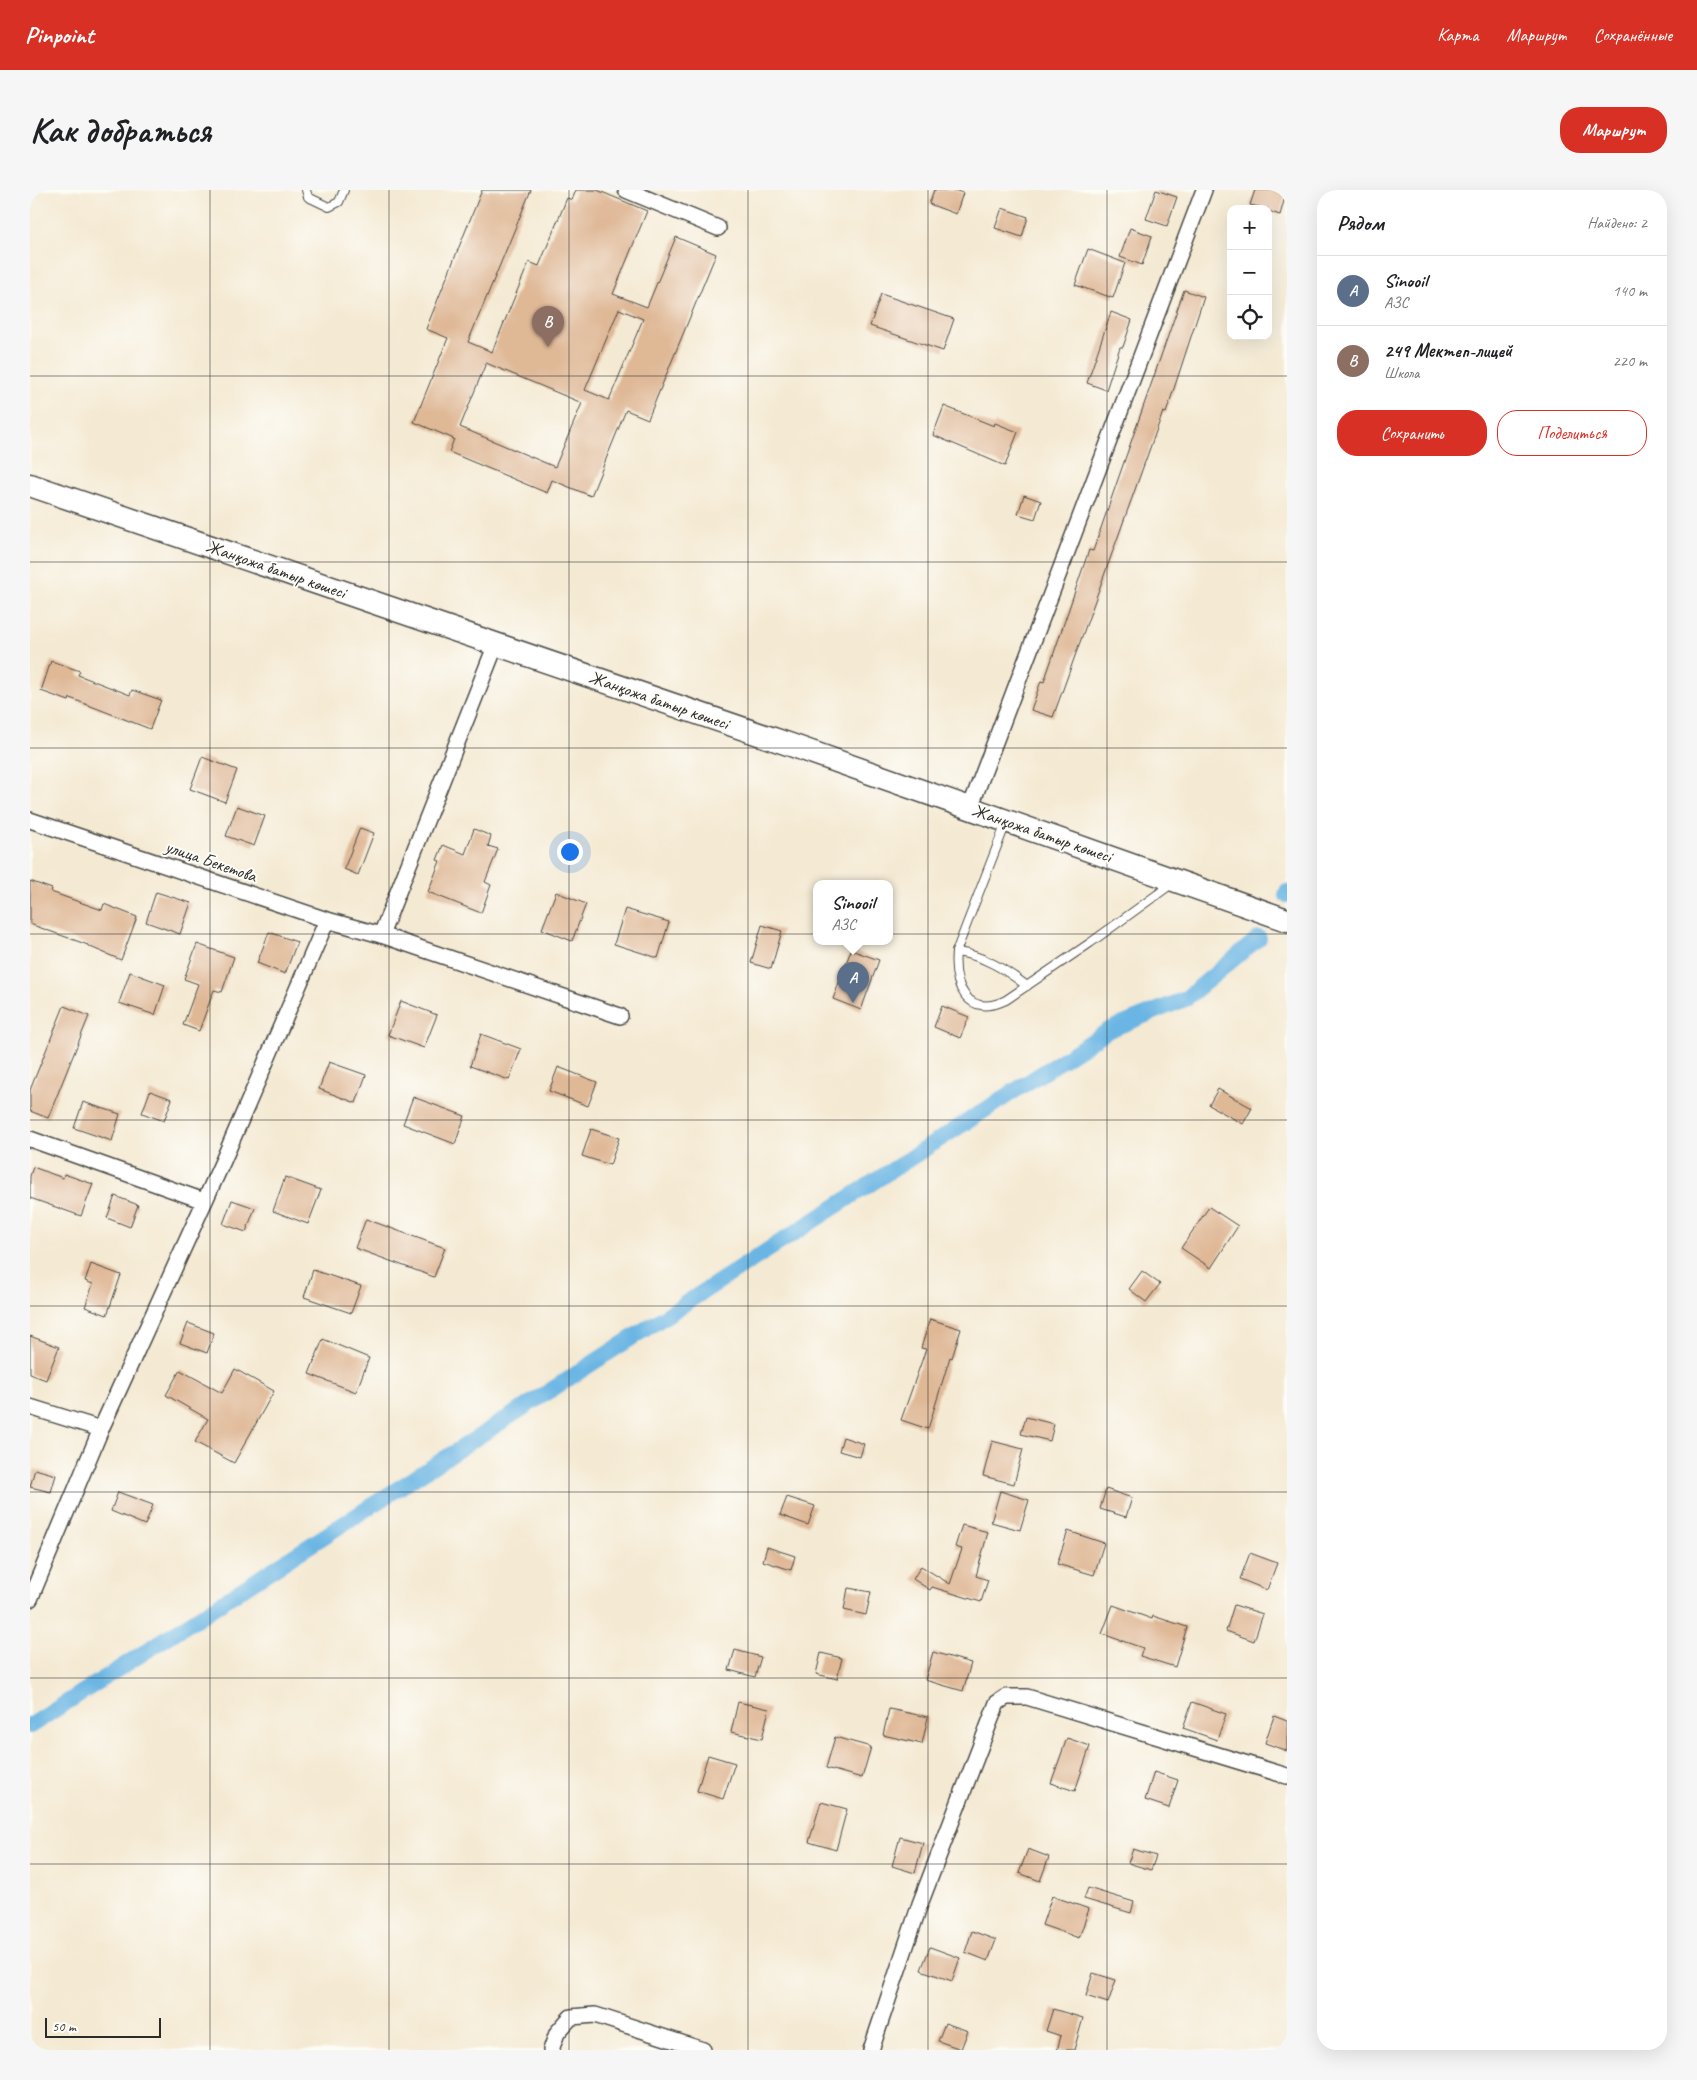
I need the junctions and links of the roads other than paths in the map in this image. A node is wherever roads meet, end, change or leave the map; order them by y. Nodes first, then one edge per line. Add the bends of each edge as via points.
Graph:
1 (306, 190) edge
2 (344, 190) edge
3 (626, 190) edge
4 (1204, 190) edge
5 (718, 228) dead end
6 (30, 485) edge
7 (496, 644) junction
8 (970, 808) junction
9 (30, 820) edge
10 (1007, 821) junction
11 (1176, 880) junction
12 (327, 920) junction
13 (1287, 920) edge
14 (381, 934) junction
15 (956, 952) junction
16 (1027, 986) junction
17 (620, 1016) dead end
18 (30, 1139) edge
19 (204, 1201) junction
20 (30, 1407) edge
21 (101, 1429) junction
22 (30, 1599) edge
23 (1287, 1776) edge
24 (551, 2050) edge
25 (703, 2050) edge
26 (870, 2050) edge

1 - 2 lane via 308,197 329,207 339,202
3 - 5 street
4 - 8 street
6 - 7 street, Жанқожа батыр көшесі
7 - 8 street, Жанқожа батыр көшесі
7 - 14 street
8 - 10 street, Жанқожа батыр көшесі
9 - 12 street, улица Бекетова
10 - 11 street, Жанқожа батыр көшесі
10 - 15 lane
11 - 13 street, Жанқожа батыр көшесі
11 - 16 lane
12 - 14 street, улица Бекетова
12 - 19 street
14 - 17 street, улица Бекетова
15 - 16 lane via 986,960
15 - 16 lane via 958,986 968,999 983,1005 996,1005
18 - 19 street
19 - 21 street
20 - 21 street
21 - 22 street
23 - 26 street via 1027,1697 1006,1697 997,1704 988,1722
24 - 25 street via 557,2033 572,2017 594,2015

